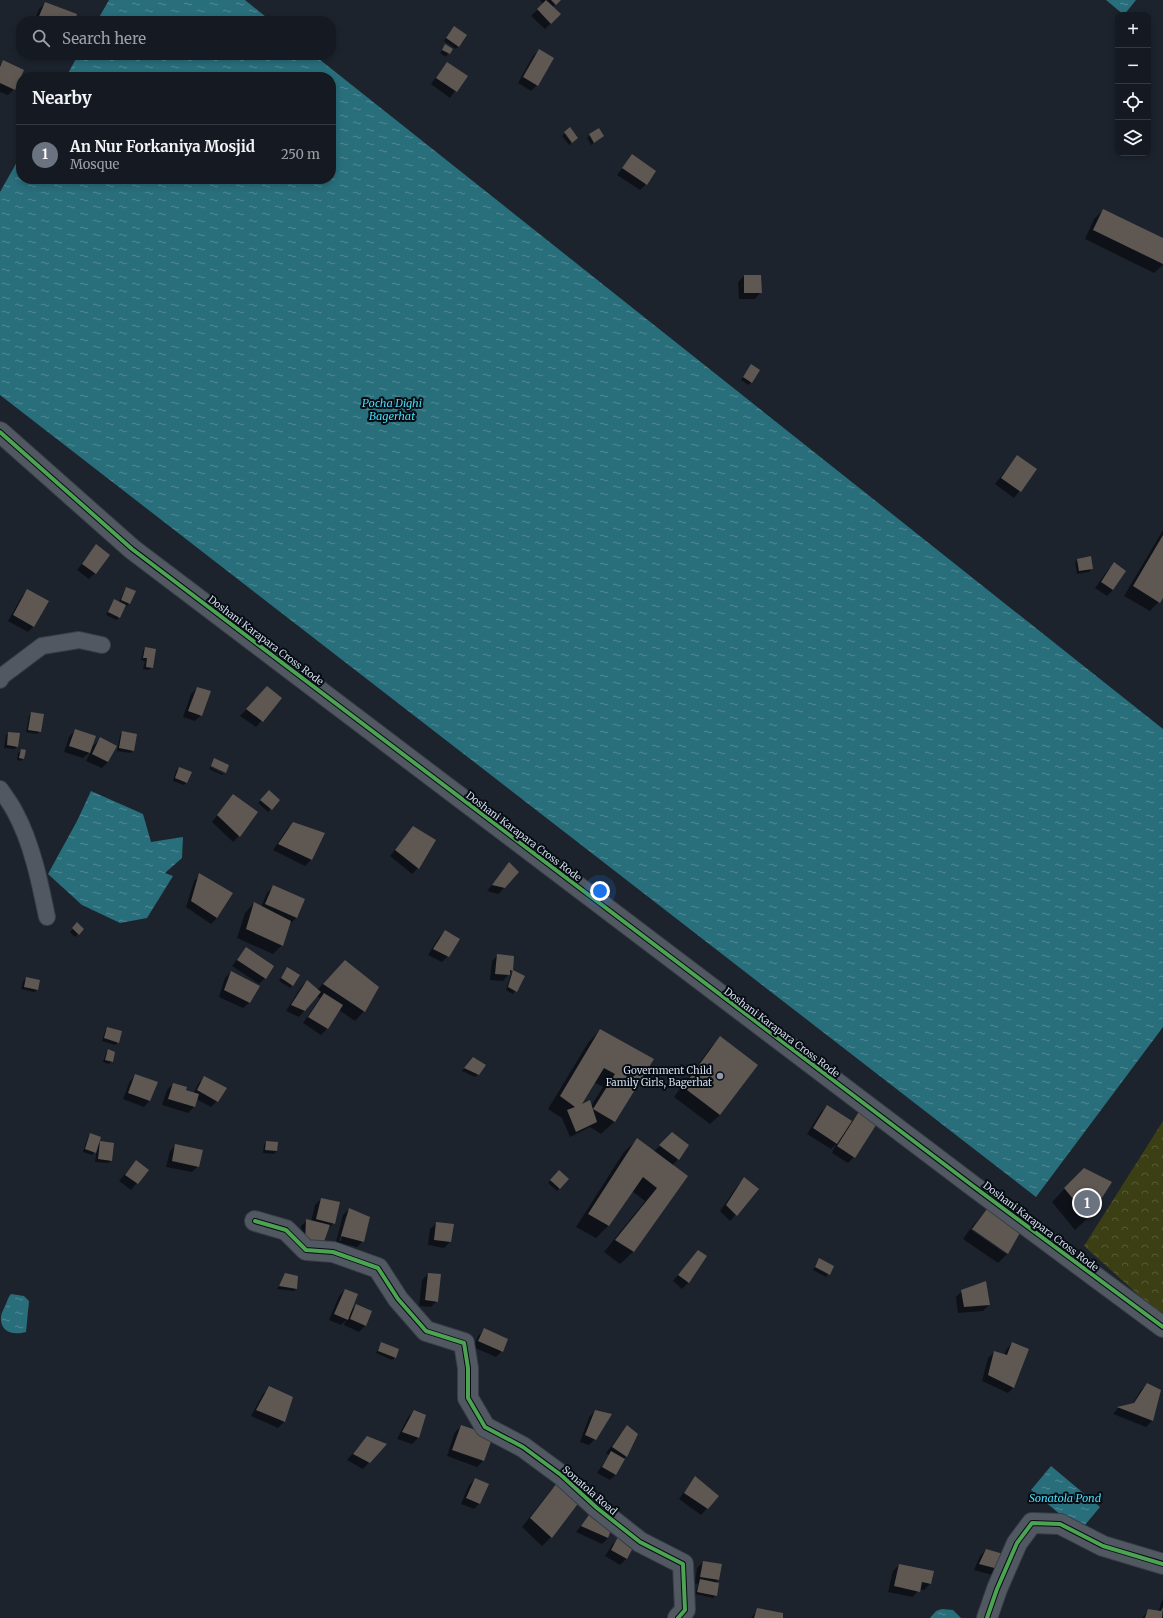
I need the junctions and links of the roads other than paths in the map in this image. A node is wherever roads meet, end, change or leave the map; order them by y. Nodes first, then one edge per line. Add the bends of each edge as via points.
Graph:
1 (0, 432) edge
2 (102, 645) dead end
3 (0, 680) edge
4 (0, 789) edge
5 (47, 917) dead end
6 (255, 1221) dead end
7 (1163, 1327) edge
8 (1163, 1564) edge
9 (678, 1618) edge
10 (987, 1618) edge

1 - 7 street, Doshani Karapara Cross Rode via 139,554
2 - 3 street via 79,640 42,646
4 - 5 street via 26,836
6 - 9 street, Sonatola Road via 286,1230 306,1250 333,1252 378,1268 398,1299 426,1331 464,1343 468,1368 468,1398 485,1427 523,1447 640,1542 683,1564 685,1610
8 - 10 street via 1103,1546 1060,1524 1032,1523 1017,1543

